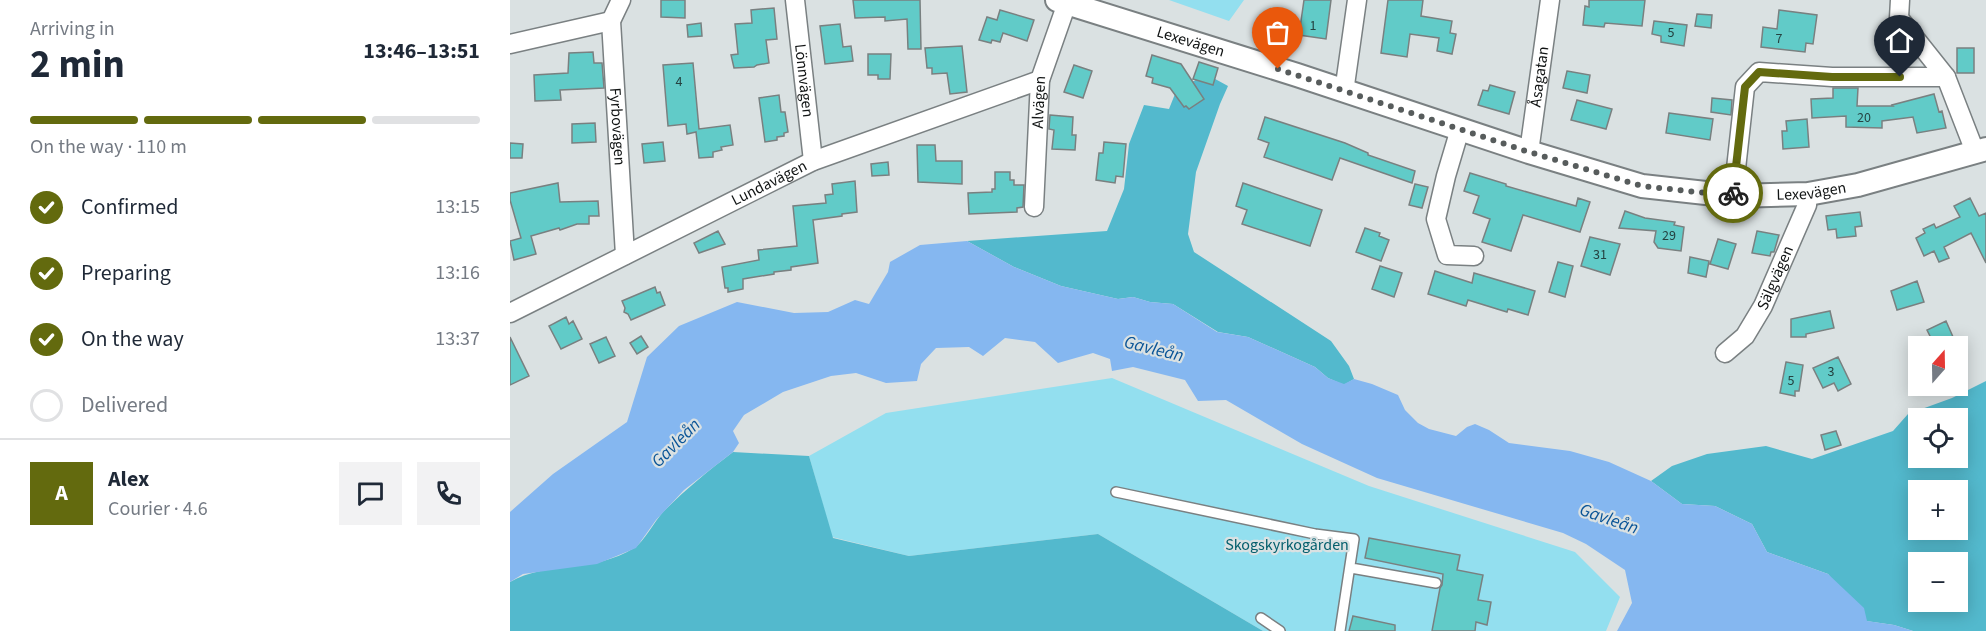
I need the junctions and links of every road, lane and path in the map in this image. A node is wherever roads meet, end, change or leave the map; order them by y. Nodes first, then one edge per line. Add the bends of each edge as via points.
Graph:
1 (621, 0) edge
2 (795, 0) edge
3 (1358, 0) edge
4 (1550, 0) edge
5 (1900, 0) edge
6 (1062, 2) edge
7 (611, 21) junction
8 (510, 44) edge
9 (1946, 77) junction
10 (1040, 80) junction
11 (1344, 92) junction
12 (1460, 129) junction
13 (1982, 150) edge
14 (1529, 152) junction
15 (813, 161) junction
16 (1808, 194) junction
17 (1733, 196) junction
18 (1034, 207) dead end
19 (625, 255) junction
20 (1474, 256) dead end
21 (510, 313) edge
22 (1725, 353) dead end
23 (1116, 492) dead end
24 (1351, 568) junction
25 (1436, 583) dead end
26 (1261, 618) dead end
27 (1280, 631) edge
28 (1340, 631) edge

1 - 7 street, Fyrbovägen
2 - 15 street, Lönnvägen
3 - 11 street
4 - 14 street, Åsagatan
5 - 9 street via 1899,18
6 - 10 street, Alvägen
6 - 11 street, Lexevägen
7 - 8 street
7 - 19 street, Fyrbovägen
9 - 13 street via 1972,144
9 - 17 street via 1832,77 1759,72 1745,87
10 - 15 street, Lundavägen
10 - 18 street, Alvägen
11 - 12 street, Lexevägen
12 - 14 street, Lexevägen
12 - 20 street via 1436,219 1447,255
13 - 16 street, Lexevägen via 1858,185
14 - 17 street, Lexevägen via 1642,186
15 - 19 street, Lundavägen
16 - 17 street, Lexevägen
16 - 22 street, Sälgvägen via 1807,205 1763,306 1745,336
19 - 21 street, Lundavägen
23 - 24 lane via 1354,539
24 - 25 lane
24 - 28 lane
26 - 27 lane

